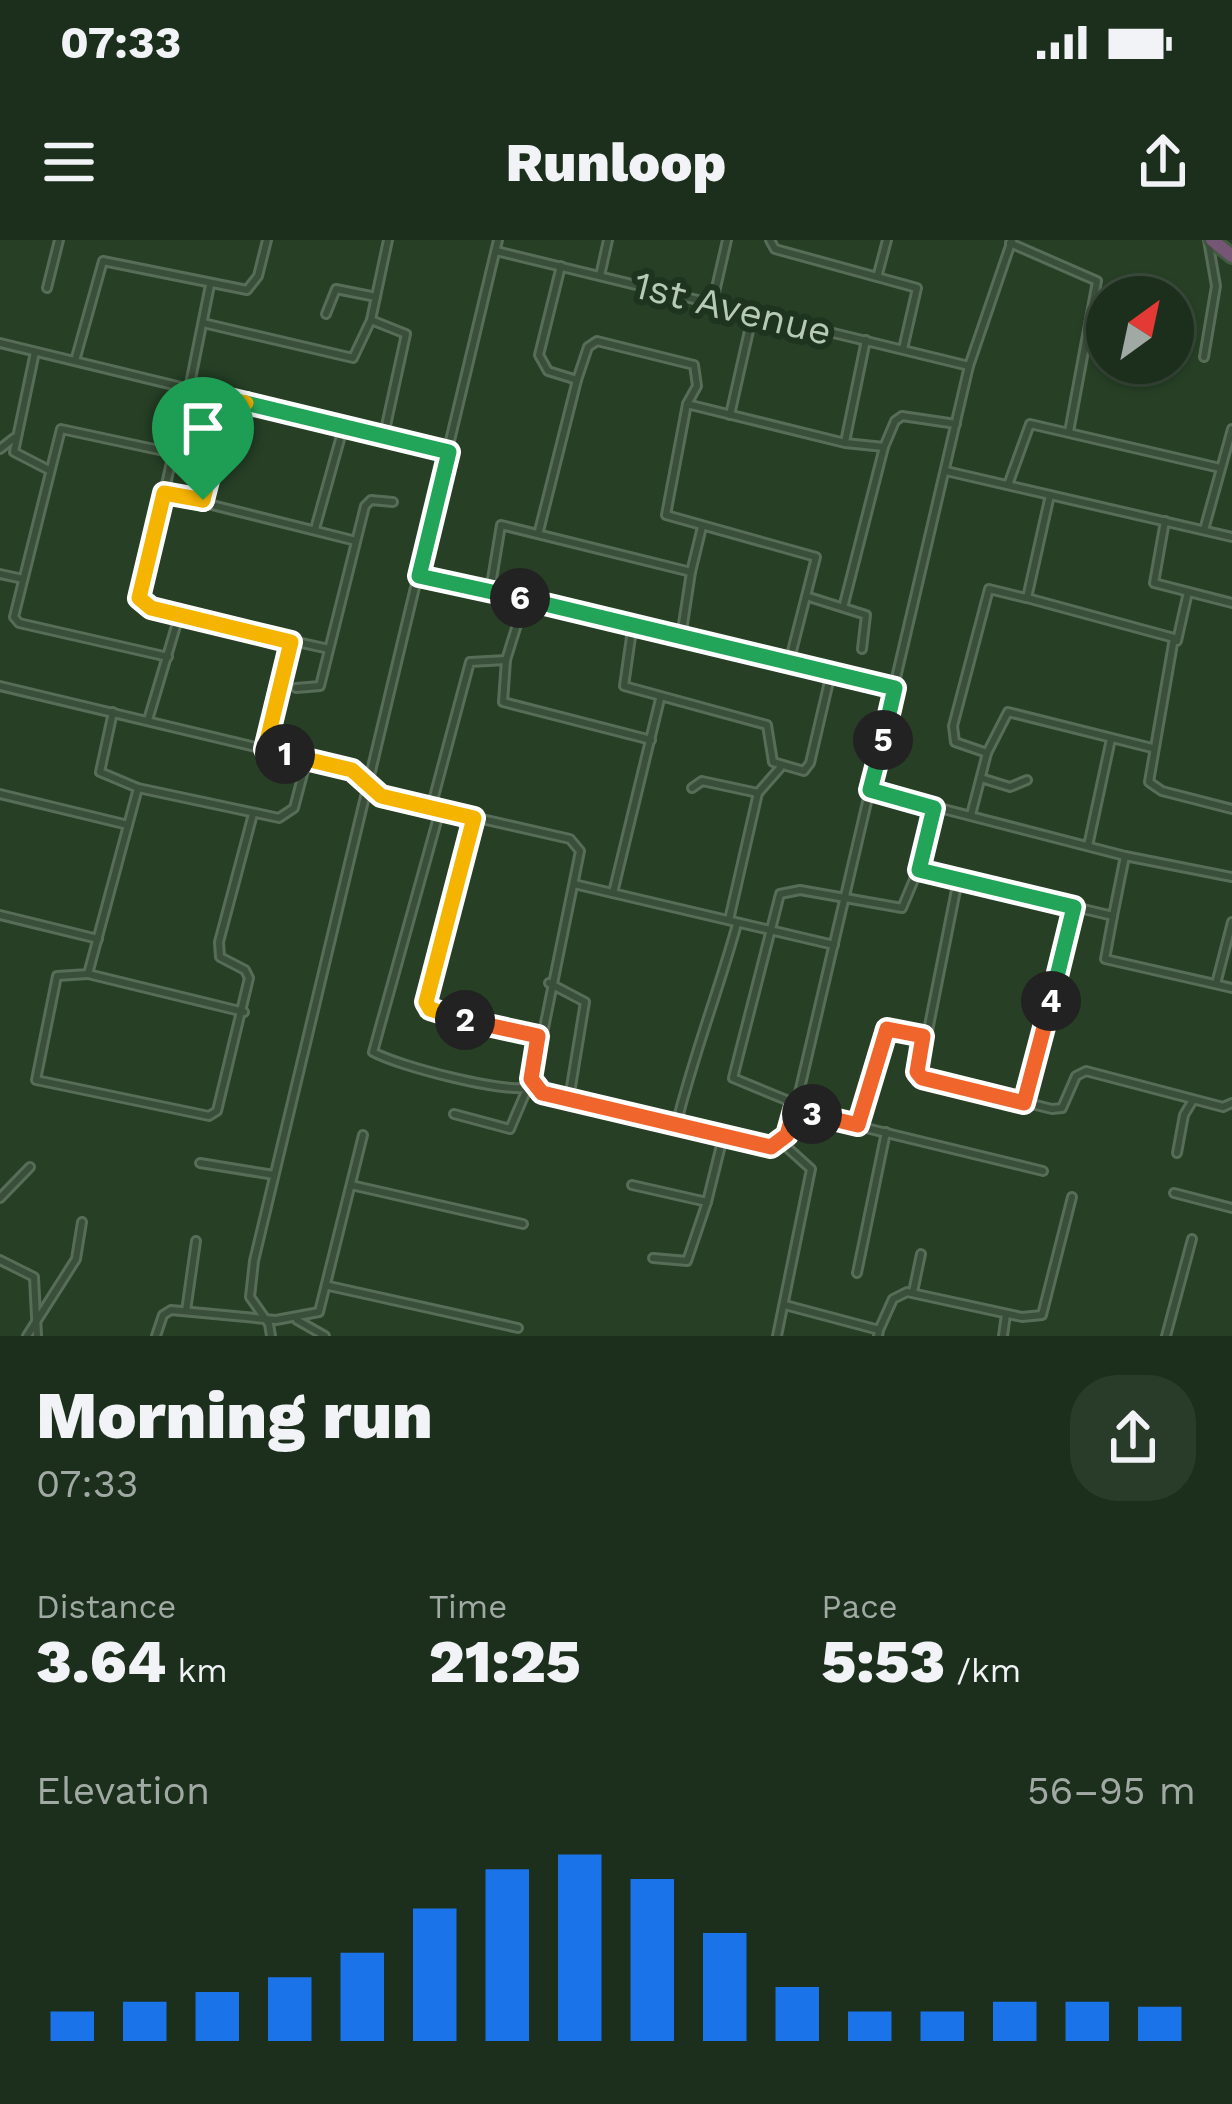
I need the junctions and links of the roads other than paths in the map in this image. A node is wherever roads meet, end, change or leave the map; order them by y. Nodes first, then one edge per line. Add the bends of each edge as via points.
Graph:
1 (59, 240) edge
2 (267, 240) edge
3 (388, 240) edge
4 (498, 240) edge
5 (608, 240) edge
6 (727, 240) edge
7 (770, 240) edge
8 (887, 240) edge
9 (1210, 240) edge
10 (1011, 242) edge
11 (496, 251) junction
12 (1232, 256) edge
13 (561, 266) junction
14 (878, 274) junction
15 (600, 276) junction
16 (210, 284) junction
17 (46, 288) dead end
18 (376, 297) junction
19 (713, 302) junction
20 (753, 312) junction
21 (326, 314) dead end
22 (371, 320) junction
23 (203, 323) junction
24 (866, 340) junction
25 (0, 343) edge
26 (903, 349) junction
27 (35, 352) junction
28 (1204, 357) dead end
29 (75, 361) junction
30 (970, 366) junction
31 (577, 380) junction
32 (188, 389) junction
33 (229, 399) junction
34 (687, 404) junction
35 (730, 415) junction
36 (956, 424) junction
37 (344, 425) junction
38 (1232, 429) edge
39 (1069, 432) junction
40 (384, 435) junction
41 (14, 437) junction
42 (845, 443) junction
43 (884, 447) junction
44 (0, 449) edge
45 (449, 452) junction
46 (1220, 468) junction
47 (50, 470) junction
48 (946, 471) junction
49 (1008, 485) junction
50 (164, 493) junction
51 (1050, 495) junction
52 (203, 500) junction
53 (394, 502) dead end
54 (1165, 521) junction
55 (702, 527) junction
56 (315, 529) junction
57 (1204, 530) junction
58 (539, 531) junction
59 (1232, 536) edge
60 (356, 541) junction
61 (691, 572) junction
62 (0, 574) edge
63 (419, 576) junction
64 (23, 579) junction
65 (490, 591) junction
66 (1188, 592) junction
67 (809, 597) junction
68 (1028, 598) junction
69 (525, 599) junction
70 (844, 604) junction
71 (1232, 604) edge
72 (179, 616) junction
73 (633, 623) junction
74 (681, 637) junction
75 (291, 642) junction
76 (1176, 644) junction
77 (329, 649) junction
78 (862, 649) dead end
79 (168, 657) junction
80 (506, 660) junction
81 (789, 663) junction
82 (831, 674) junction
83 (0, 686) edge
84 (296, 688) dead end
85 (895, 688) junction
86 (660, 699) junction
87 (112, 712) junction
88 (148, 720) junction
89 (1111, 739) junction
90 (651, 740) junction
91 (1152, 748) junction
92 (265, 749) junction
93 (987, 753) junction
94 (307, 759) junction
95 (780, 768) junction
96 (984, 779) junction
97 (1027, 780) dead end
98 (368, 785) junction
99 (138, 788) junction
100 (692, 788) dead end
101 (870, 790) junction
102 (758, 793) junction
103 (0, 794) edge
104 (934, 808) junction
105 (436, 809) junction
106 (1232, 809) edge
107 (253, 814) junction
108 (971, 815) junction
109 (474, 818) junction
110 (128, 825) junction
111 (1088, 846) junction
112 (1125, 856) junction
113 (919, 870) junction
114 (1232, 877) edge
115 (958, 880) junction
116 (574, 884) junction
117 (613, 893) junction
118 (845, 898) junction
119 (1074, 907) junction
120 (0, 915) edge
121 (1113, 916) junction
122 (733, 921) junction
123 (1232, 922) edge
124 (772, 931) junction
125 (98, 939) junction
126 (835, 945) junction
127 (88, 974) junction
128 (549, 983) junction
129 (1216, 984) junction
130 (1232, 988) edge
131 (244, 1012) junction
132 (538, 1036) junction
133 (923, 1036) junction
134 (529, 1088) junction
135 (569, 1100) junction
136 (1193, 1100) junction
137 (1232, 1102) edge
138 (1024, 1103) junction
139 (795, 1107) junction
140 (454, 1114) dead end
141 (858, 1125) junction
142 (676, 1126) junction
143 (886, 1132) junction
144 (363, 1135) dead end
145 (723, 1137) junction
146 (781, 1142) junction
147 (1177, 1153) dead end
148 (200, 1163) dead end
149 (30, 1167) dead end
150 (1043, 1171) dead end
151 (275, 1175) junction
152 (351, 1185) junction
153 (632, 1185) dead end
154 (1174, 1193) dead end
155 (1072, 1197) dead end
156 (0, 1198) edge
157 (707, 1202) junction
158 (1232, 1208) edge
159 (82, 1222) dead end
160 (524, 1224) dead end
161 (1192, 1239) dead end
162 (196, 1241) dead end
163 (921, 1254) dead end
164 (653, 1258) dead end
165 (0, 1260) edge
166 (857, 1273) dead end
167 (329, 1286) junction
168 (913, 1292) junction
169 (785, 1305) junction
170 (186, 1311) junction
171 (1006, 1314) junction
172 (263, 1316) junction
173 (287, 1319) junction
174 (35, 1324) junction
175 (518, 1328) dead end
176 (879, 1333) edge
177 (27, 1336) edge
178 (37, 1336) edge
179 (156, 1336) edge
180 (271, 1336) edge
181 (325, 1336) edge
182 (777, 1336) edge
183 (1003, 1336) edge
184 (1166, 1336) edge

1 - 17 street
2 - 16 street via 250,290
3 - 18 street
4 - 11 street
5 - 15 street
6 - 19 street
7 - 14 street via 775,249
8 - 14 street
9 - 12 highway
9 - 28 street via 1216,286
10 - 30 street
10 - 39 street via 1097,281
11 - 13 street, 1st Avenue
11 - 45 street
13 - 15 street, 1st Avenue
13 - 31 street via 539,360
14 - 26 street via 920,295
15 - 19 street, 1st Avenue
16 - 23 street
16 - 29 street via 103,261
18 - 21 street via 336,289
18 - 22 street
19 - 20 street, 1st Avenue
20 - 24 street, 1st Avenue
20 - 35 street
22 - 23 street via 353,358
22 - 40 street via 406,334
23 - 32 street
24 - 26 street, 1st Avenue
24 - 42 street
25 - 27 street
26 - 30 street, 1st Avenue
27 - 29 street
27 - 41 street
29 - 32 street
30 - 36 street
31 - 34 street via 597,341 694,365 697,386
31 - 58 street
32 - 33 street
33 - 37 street
33 - 52 street
34 - 35 street
34 - 55 street via 664,508 671,520
35 - 42 street
36 - 43 street via 898,418
36 - 48 street
37 - 40 street
37 - 56 street
38 - 46 street
39 - 46 street
39 - 49 street via 1025,427
40 - 45 street
41 - 44 street
41 - 47 street via 17,458
42 - 43 street
43 - 70 street
45 - 63 street
46 - 57 street
47 - 50 street via 64,428 171,451
47 - 64 street
48 - 49 street
48 - 85 street
49 - 51 street
50 - 52 street
50 - 72 street via 139,598
51 - 54 street
51 - 68 street
52 - 56 street
53 - 60 street via 368,502
54 - 57 street
54 - 66 street via 1154,583
55 - 61 street
55 - 67 street via 814,556
56 - 60 street
57 - 59 street
58 - 61 street
58 - 65 street via 501,525
60 - 77 street
61 - 74 street
62 - 64 street
63 - 65 street
63 - 98 street
64 - 79 street via 19,623
65 - 69 street
66 - 71 street
66 - 76 street
67 - 70 street
67 - 81 street
68 - 76 street via 1169,634
68 - 93 street via 991,588 977,628 952,733 955,742
69 - 73 street
69 - 80 street
70 - 78 street via 868,618
72 - 75 street
72 - 79 street
73 - 74 street
73 - 86 street via 622,683
74 - 81 street
75 - 77 street
75 - 92 street
76 - 91 street
77 - 84 street via 320,686
79 - 88 street
80 - 90 street via 503,702
80 - 105 street via 470,662
81 - 82 street
82 - 85 street
82 - 95 street via 810,763 804,772
83 - 87 street
85 - 101 street
86 - 90 street
86 - 95 street via 767,725
87 - 88 street
87 - 99 street via 100,772
88 - 92 street
89 - 91 street
89 - 93 street via 1008,712
89 - 111 street
90 - 117 street
91 - 106 street via 1147,776 1154,786
92 - 94 street
93 - 96 street
94 - 98 street via 352,770
94 - 107 street via 290,814
95 - 102 street
96 - 97 street via 1010,787
96 - 108 street
98 - 105 street via 381,796
98 - 151 street
99 - 107 street
99 - 110 street
100 - 102 street via 702,782
101 - 104 street
101 - 118 street
102 - 122 street
103 - 110 street
104 - 108 street
104 - 113 street
105 - 109 street
105 - 134 street via 373,1052
107 - 131 street via 218,955 248,974
108 - 111 street
109 - 116 street via 570,839 580,851
109 - 132 street via 426,1004
110 - 125 street
111 - 112 street
112 - 114 street
112 - 121 street
113 - 115 street
113 - 118 street via 902,908
115 - 119 street
115 - 133 street
116 - 117 street
116 - 128 street
117 - 122 street
118 - 124 street via 784,892
118 - 126 street
119 - 121 street
119 - 138 street
120 - 125 street
121 - 129 street via 1107,960
122 - 124 street
122 - 142 street
123 - 129 street
124 - 126 street
124 - 139 street via 734,1080
125 - 127 street
126 - 139 street
127 - 131 street
127 - 131 street via 57,976 36,1080 209,1116
128 - 132 street
128 - 135 street via 585,1002
129 - 130 street
132 - 134 street
133 - 138 street via 922,1078
133 - 141 street via 886,1030
134 - 135 street
134 - 140 street via 510,1129
135 - 142 street
136 - 137 street
136 - 138 street via 1086,1071 1062,1108
136 - 147 street
139 - 141 street
139 - 146 street
141 - 143 street
142 - 145 street
143 - 150 street
143 - 166 street
144 - 152 street
145 - 146 street
145 - 157 street
146 - 169 street via 811,1169
148 - 151 street
149 - 156 street
151 - 172 street via 250,1287
152 - 160 street
152 - 167 street
153 - 157 street
154 - 158 street
155 - 171 street via 1046,1310 1038,1317
157 - 164 street via 687,1261
159 - 174 street via 76,1258
161 - 184 street
162 - 170 street
163 - 168 street
165 - 174 street via 32,1273
167 - 173 street via 319,1312
167 - 175 street
168 - 171 street
168 - 176 street via 893,1299
169 - 176 street
169 - 182 street
170 - 172 street
170 - 179 street via 166,1311
171 - 183 street
172 - 173 street
172 - 180 street
173 - 181 street via 309,1322
174 - 177 street
174 - 178 street

